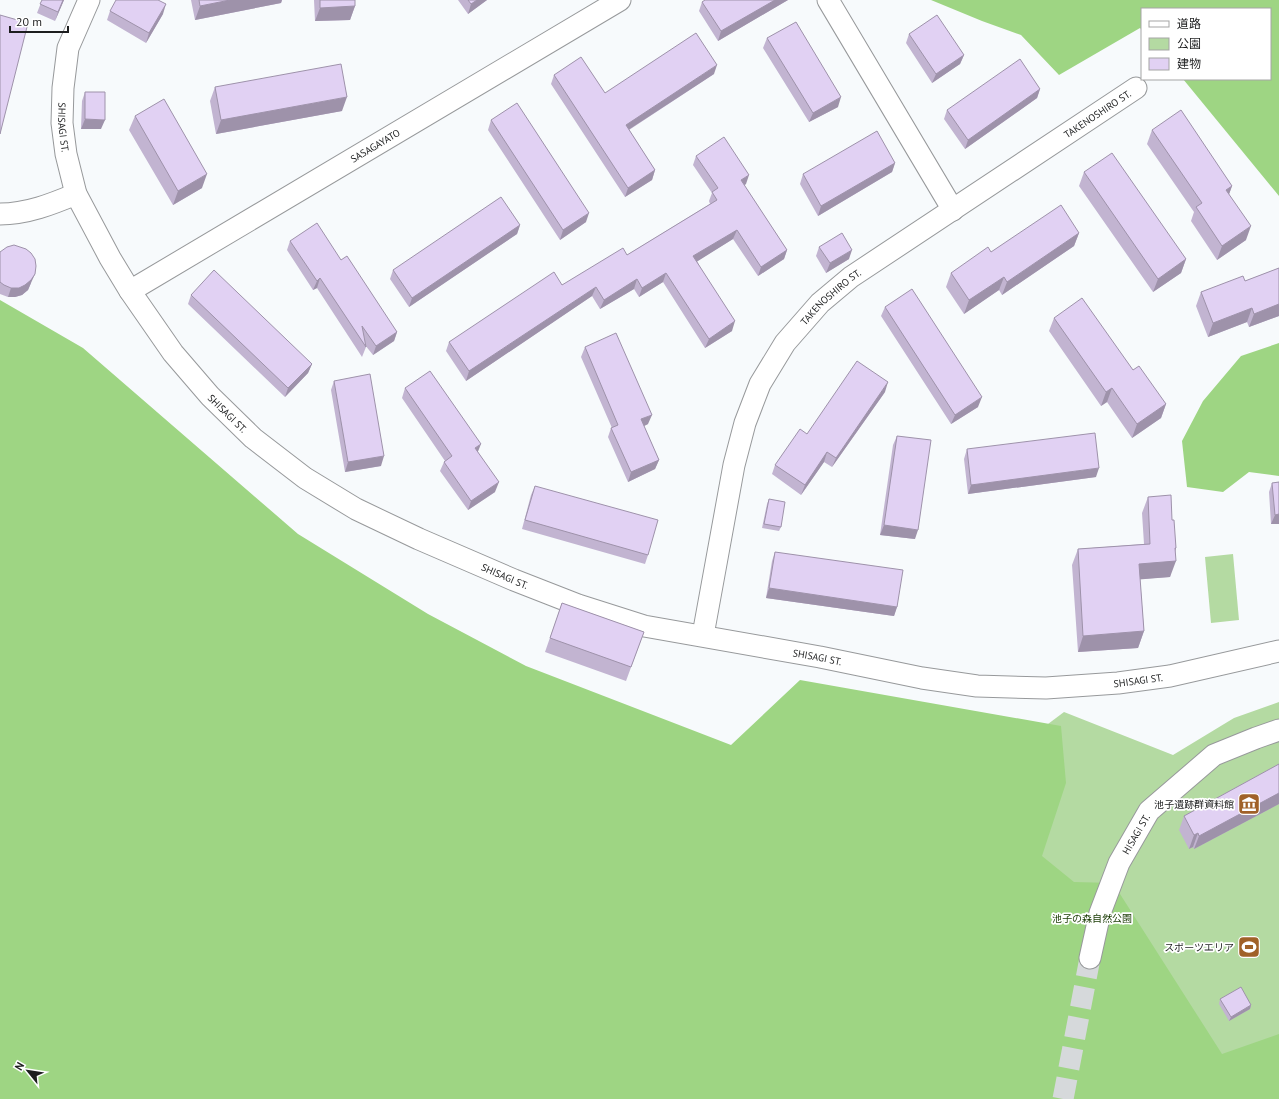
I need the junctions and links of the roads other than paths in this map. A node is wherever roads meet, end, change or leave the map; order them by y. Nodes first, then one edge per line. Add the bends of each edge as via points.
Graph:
1 (89, 0) edge
2 (620, 0) edge
3 (828, 0) edge
4 (1136, 88) dead end
5 (76, 194) junction
6 (953, 210) junction
7 (0, 214) edge
8 (130, 291) junction
9 (703, 635) junction
10 (1279, 651) edge
11 (1279, 730) edge
12 (1090, 958) tunnel mouth

1 - 5 lane, SHISAGI ST. via 68,48 63,88 62,122 66,154
2 - 8 lane, SASAGAYATO
3 - 6 lane
4 - 6 lane, TAKENOSHIRO ST.
5 - 7 lane via 23,213
5 - 8 lane, SHISAGI ST.
6 - 9 lane, TAKENOSHIRO ST. via 852,277 820,303 785,343 760,384 745,423 734,464
8 - 9 lane, SHISAGI ST. via 174,353 210,396 253,438 305,478 356,509 419,539 570,602 644,626
9 - 10 lane, SHISAGI ST. via 922,678 977,686 1046,688 1170,676
11 - 12 lane, HISAGI ST. via 1214,755 1149,811 1120,863 1100,913

